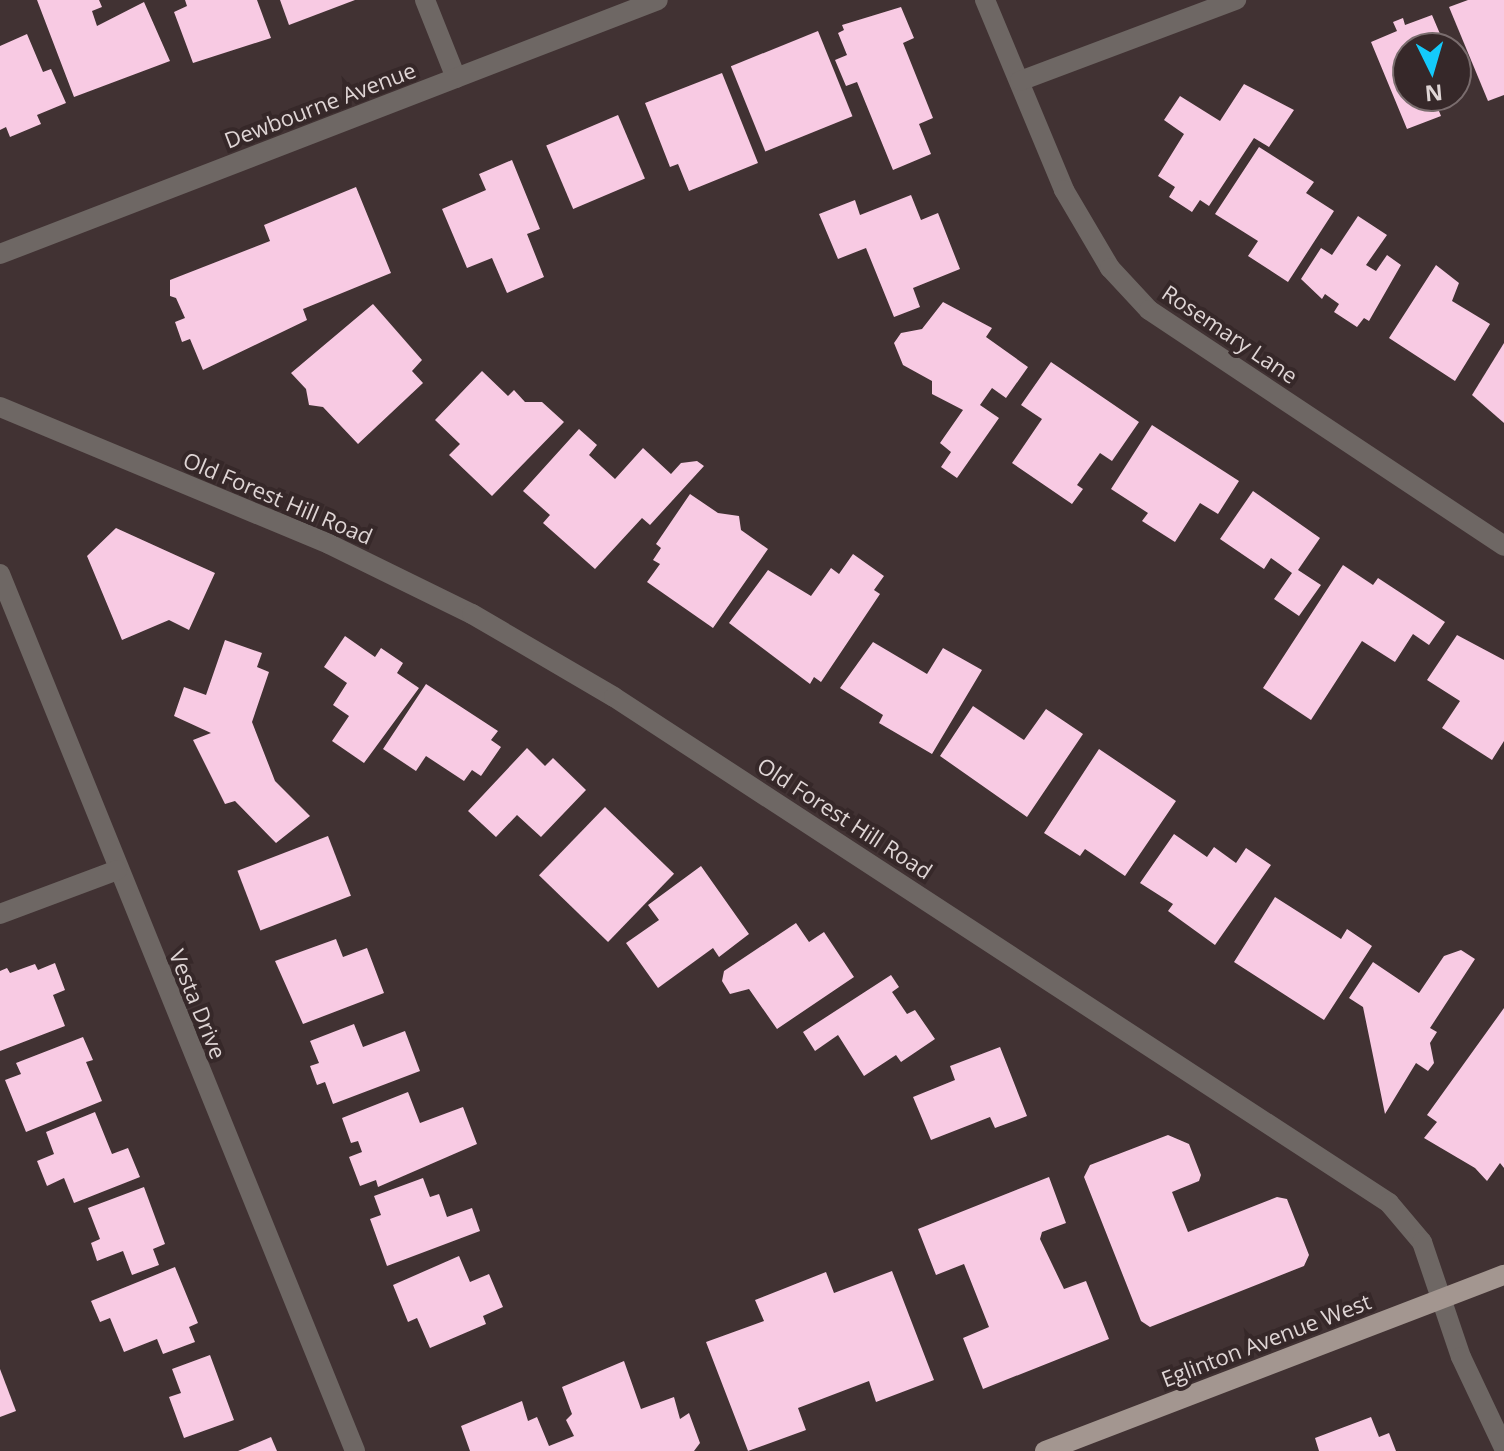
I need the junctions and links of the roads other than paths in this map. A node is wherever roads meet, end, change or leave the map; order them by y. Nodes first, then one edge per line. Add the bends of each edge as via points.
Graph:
1 (425, 0) edge
2 (658, 0) edge
3 (985, 0) edge
4 (1236, 0) edge
5 (456, 78) junction
6 (1020, 81) junction
7 (0, 254) edge
8 (2, 415) edge
9 (1504, 546) edge
10 (0, 574) edge
11 (117, 870) junction
12 (0, 914) edge
13 (1504, 1275) edge
14 (1441, 1299) junction
15 (1504, 1448) edge
16 (355, 1451) edge
17 (1045, 1451) edge

1 - 5 street
2 - 5 street, Dewbourne Avenue
3 - 6 street, Rosemary Lane
4 - 6 street
5 - 7 street, Dewbourne Avenue
6 - 9 street, Rosemary Lane via 1064,190 1110,268 1149,310
8 - 14 street, Old Forest Hill Road via 329,544 472,614 614,697 1389,1203 1422,1242
10 - 11 street, Vesta Drive
11 - 12 street
11 - 16 street, Vesta Drive
13 - 14 main road, Eglinton Avenue West
14 - 15 street, Old Forest Hill Road via 1461,1357
14 - 17 main road, Eglinton Avenue West

